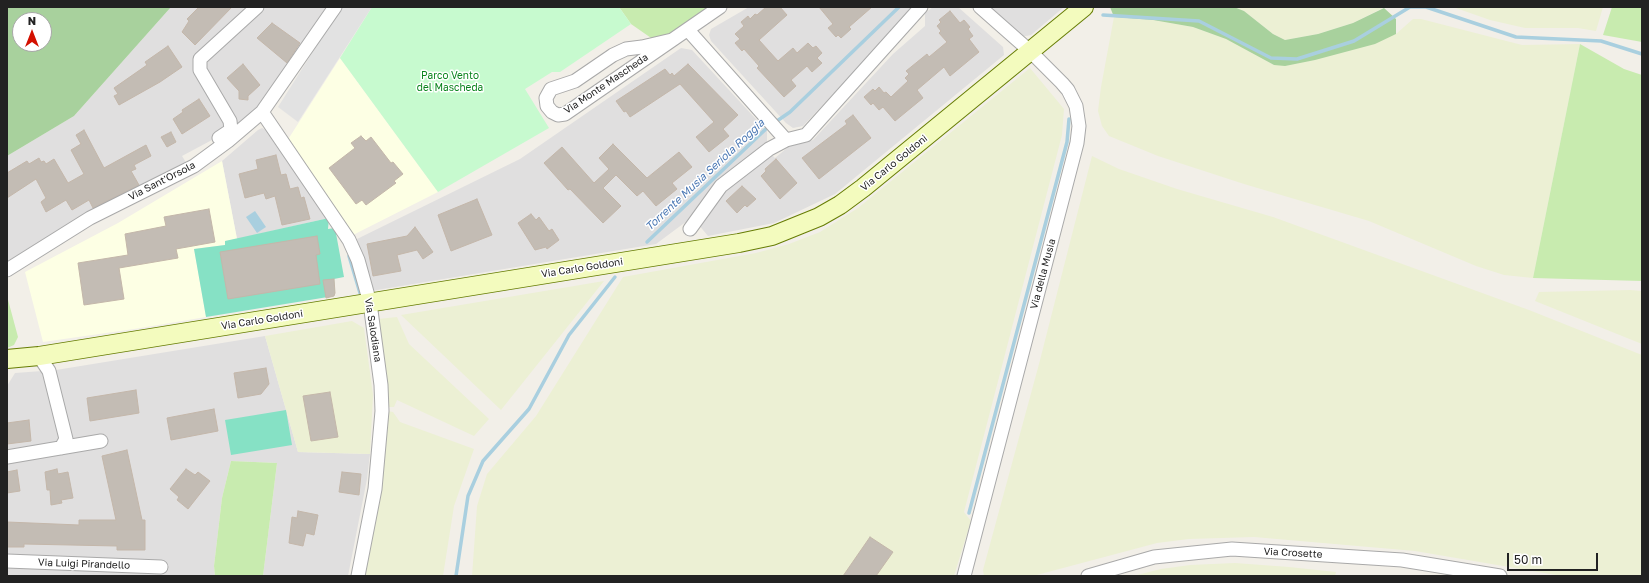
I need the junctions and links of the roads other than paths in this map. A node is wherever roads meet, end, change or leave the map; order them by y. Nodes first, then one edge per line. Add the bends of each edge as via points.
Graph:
1 (257, 7) edge
2 (335, 7) edge
3 (720, 7) edge
4 (921, 7) edge
5 (980, 7) edge
6 (1084, 7) edge
7 (688, 30) junction
8 (672, 40) junction
9 (1031, 52) junction
10 (262, 112) junction
11 (786, 140) junction
12 (194, 166) junction
13 (690, 228) dead end
14 (7, 270) edge
15 (370, 303) junction
16 (39, 356) junction
17 (7, 359) edge
18 (101, 441) dead end
19 (61, 448) junction
20 (7, 457) edge
21 (7, 561) edge
22 (161, 567) dead end
23 (358, 576) edge
24 (964, 576) edge
25 (1088, 576) edge
26 (1500, 576) edge

1 - 12 street via 200,59 200,70 230,121 231,130 194,156
2 - 10 street, Via Sant'Orsola
3 - 7 street, Via Monte Mascheda
4 - 11 street via 806,135
5 - 9 street, Via della Musia
6 - 9 street, Via Carlo Goldoni
7 - 8 street, Via Monte Mascheda
7 - 11 street
8 - 8 street, Via Monte Mascheda via 626,49 613,55 575,81 551,89 546,98 547,106 558,115 565,114
9 - 15 street, Via Carlo Goldoni via 863,188 840,205 799,226 772,236 740,243
9 - 24 street, Via della Musia via 1055,75 1072,98 1078,115 1079,132
10 - 12 street, Via Sant'Orsola
10 - 15 street, Via Salodiana via 350,240
11 - 13 street via 769,149 721,186
12 - 14 street, Via Sant'Orsola via 90,218
15 - 16 street, Via Carlo Goldoni
15 - 23 street, Via Salodiana via 382,411 375,490
16 - 17 street, Via Carlo Goldoni
16 - 19 street via 49,371 66,439
18 - 19 street
19 - 20 street
21 - 22 street, Via Luigi Pirandello
25 - 26 street, Via Crosette via 1154,557 1232,550 1402,560

